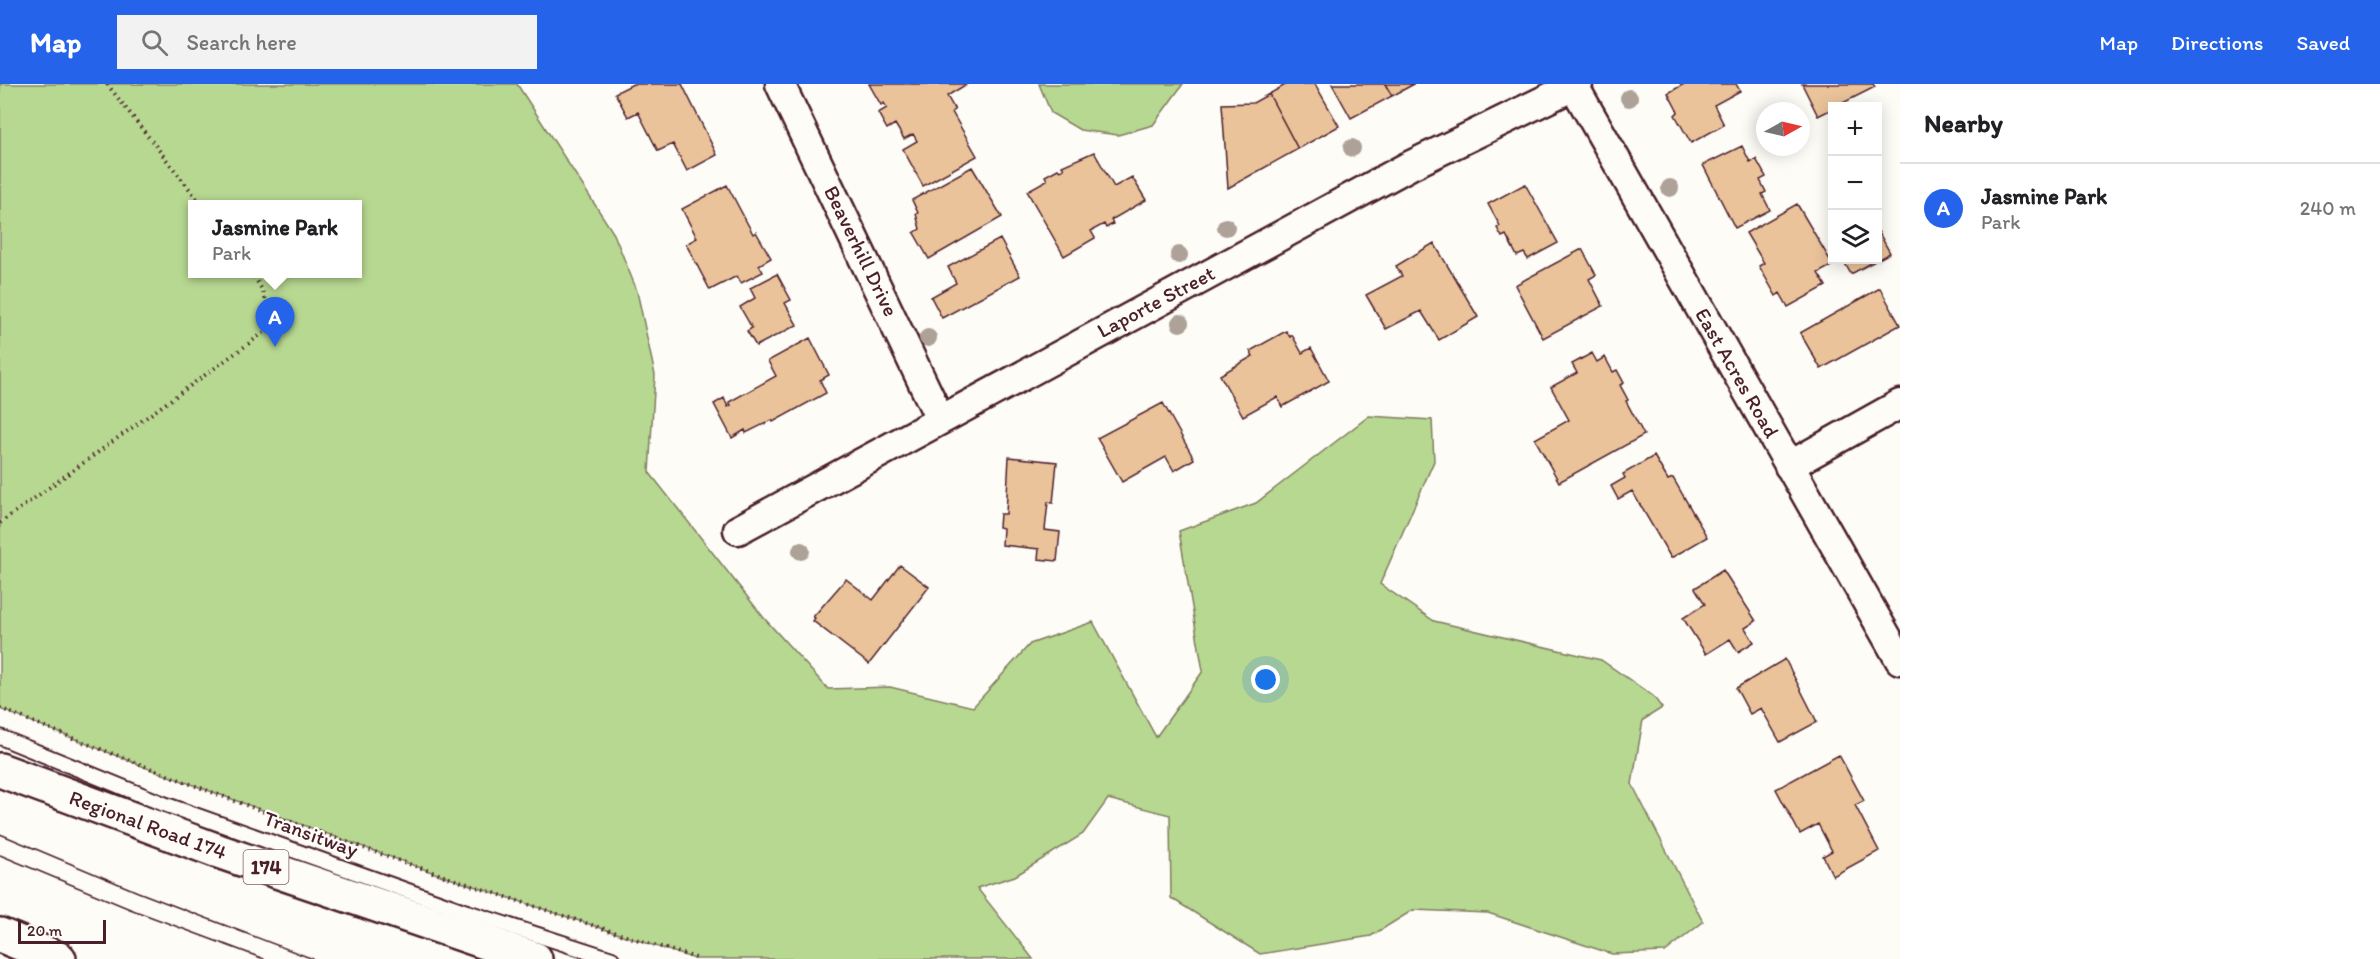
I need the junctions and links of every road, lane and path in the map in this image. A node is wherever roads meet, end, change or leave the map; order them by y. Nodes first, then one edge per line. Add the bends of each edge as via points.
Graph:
1 (107, 84) edge
2 (780, 84) edge
3 (1576, 85) edge
4 (199, 200) edge
5 (255, 278) edge
6 (1900, 404) edge
7 (940, 419) junction
8 (1789, 466) junction
9 (0, 523) edge
10 (738, 530) dead end
11 (1900, 660) edge
12 (0, 708) edge
13 (0, 737) edge
14 (0, 770) edge
15 (0, 935) edge
16 (58, 959) edge
17 (535, 959) edge
18 (612, 959) edge
19 (699, 959) edge

1 - 4 path
2 - 7 street, Beaverhill Drive
3 - 7 street, Laporte Street via 1409,166
3 - 8 street, East Acres Road
5 - 9 path via 265,292 266,331
6 - 8 street
7 - 10 street, Laporte Street
8 - 11 street, East Acres Road
12 - 19 path via 383,856
13 - 18 lane, Transitway via 164,804
14 - 17 highway, Regional Road 174 / 174 via 218,851
15 - 16 highway

